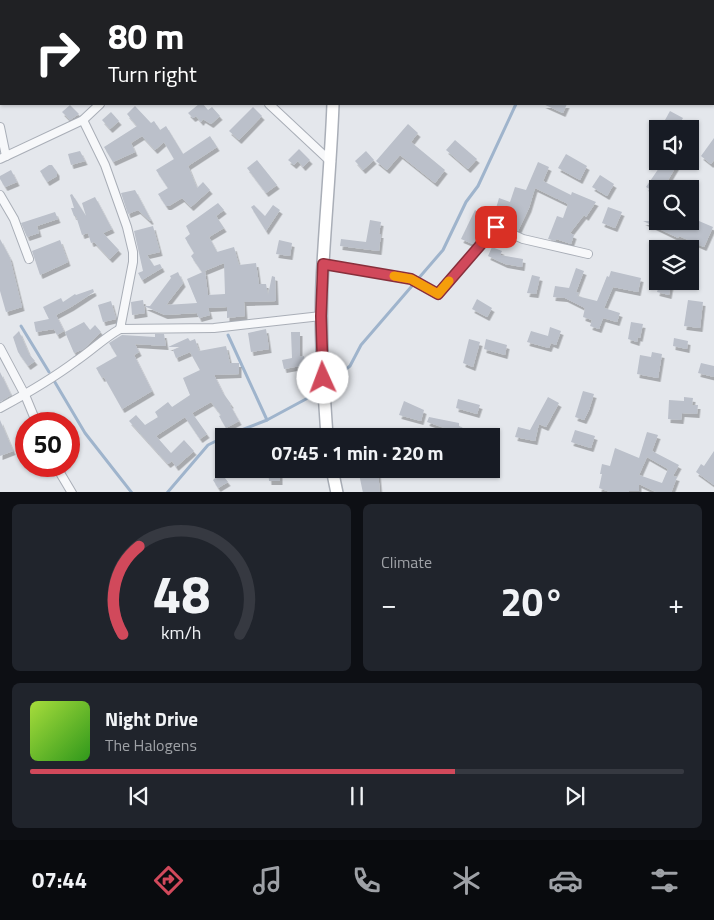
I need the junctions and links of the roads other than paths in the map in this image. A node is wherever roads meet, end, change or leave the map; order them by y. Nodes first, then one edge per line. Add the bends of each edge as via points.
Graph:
1 (99, 105) edge
2 (270, 105) edge
3 (333, 105) edge
4 (83, 120) junction
5 (0, 127) edge
6 (3, 157) edge
7 (331, 162) junction
8 (0, 196) edge
9 (588, 254) dead end
10 (29, 259) dead end
11 (323, 264) junction
12 (321, 316) junction
13 (120, 329) junction
14 (0, 348) edge
15 (25, 395) junction
16 (0, 408) edge
17 (32, 412) edge
18 (326, 428) edge
19 (63, 477) edge
20 (334, 478) edge
21 (72, 492) edge
22 (337, 492) edge

1 - 4 street
2 - 7 street
3 - 7 main road
4 - 6 street
4 - 13 street via 105,165 133,252
5 - 6 street
7 - 11 main road
8 - 10 street via 14,220
9 - 11 street via 523,239 496,227 438,294 411,279
11 - 12 main road
12 - 13 street via 214,328
12 - 18 main road
13 - 15 street
14 - 15 street
15 - 16 street
15 - 17 street
19 - 21 street
20 - 22 main road

